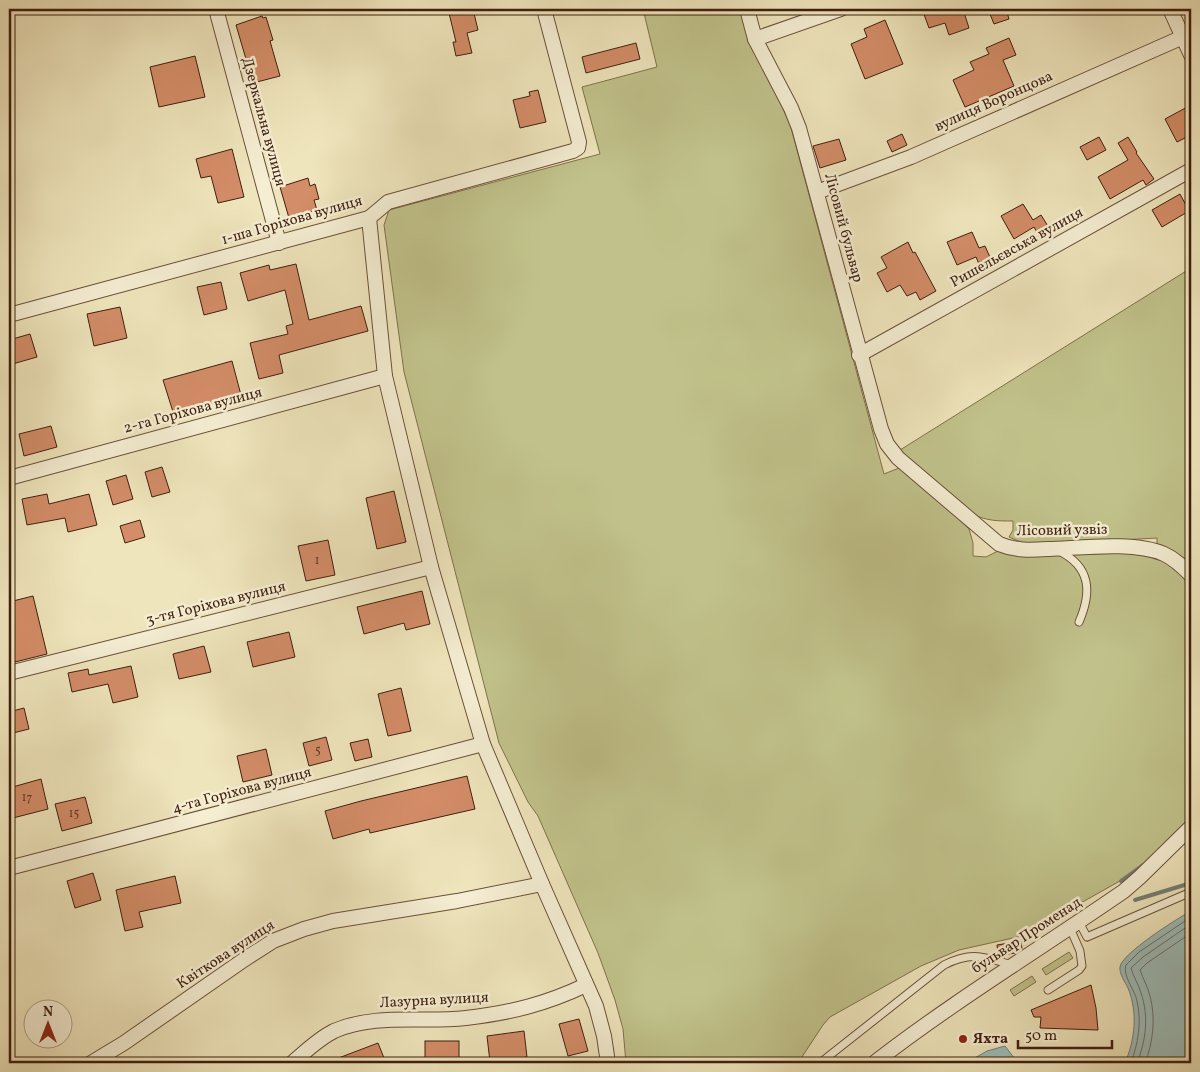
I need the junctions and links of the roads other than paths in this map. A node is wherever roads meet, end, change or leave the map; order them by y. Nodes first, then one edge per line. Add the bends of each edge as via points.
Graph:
1 (216, 9) edge
2 (544, 9) edge
3 (747, 9) edge
4 (841, 9) edge
5 (1170, 9) edge
6 (1183, 37) junction
7 (755, 39) junction
8 (1191, 55) edge
9 (1191, 170) edge
10 (817, 192) junction
11 (369, 218) junction
12 (279, 243) junction
13 (9, 315) edge
14 (860, 354) junction
15 (385, 376) junction
16 (898, 458) joint
17 (9, 478) edge
18 (1054, 549) junction
19 (431, 567) junction
20 (1191, 575) edge
21 (1079, 622) dead end
22 (9, 673) edge
23 (483, 744) junction
24 (1191, 827) edge
25 (9, 868) edge
26 (542, 884) junction
27 (1191, 892) edge
28 (1074, 925) junction
29 (1012, 965) junction
30 (586, 985) junction
31 (1048, 990) dead end
32 (91, 1063) edge
33 (292, 1063) edge
34 (608, 1063) edge
35 (820, 1063) edge
36 (874, 1063) edge

1 - 12 street, Дзеркальна вулиця
2 - 11 street, 1-ша Горіхова вулиця via 578,148 388,202
3 - 7 street, Лісовий бульвар
4 - 7 street
5 - 6 street
6 - 8 street
6 - 10 street, вулиця Воронцова via 911,157
7 - 10 street, Лісовий бульвар via 791,108
9 - 14 street, Ришельєвська вулиця
10 - 14 street, Лісовий бульвар
11 - 12 street, 1-ша Горіхова вулиця
11 - 15 street
12 - 13 street, 1-ша Горіхова вулиця
14 - 16 street, Лісовий бульвар via 881,429
15 - 17 street, 2-га Горіхова вулиця
15 - 19 street
16 - 18 street, Лісовий узвіз via 999,544 1024,550
18 - 20 street, Лісовий узвіз via 1106,546 1155,550 1166,554
18 - 21 lane via 1072,558 1084,574 1087,597
19 - 22 street, 3-тя Горіхова вулиця
19 - 23 street
23 - 25 street, 4-та Горіхова вулиця
23 - 26 street
24 - 28 street, бульвар Променад via 1124,891
26 - 30 street
26 - 32 street, Квіткова вулиця via 304,929 274,941
27 - 28 lane via 1087,937
28 - 29 street, бульвар Променад
28 - 31 lane via 1082,966
29 - 35 lane via 976,956 964,956 950,962
29 - 36 street, бульвар Променад
30 - 33 street, Лазурна вулиця via 557,999 502,1013 352,1025 315,1043
30 - 34 street via 596,1006

